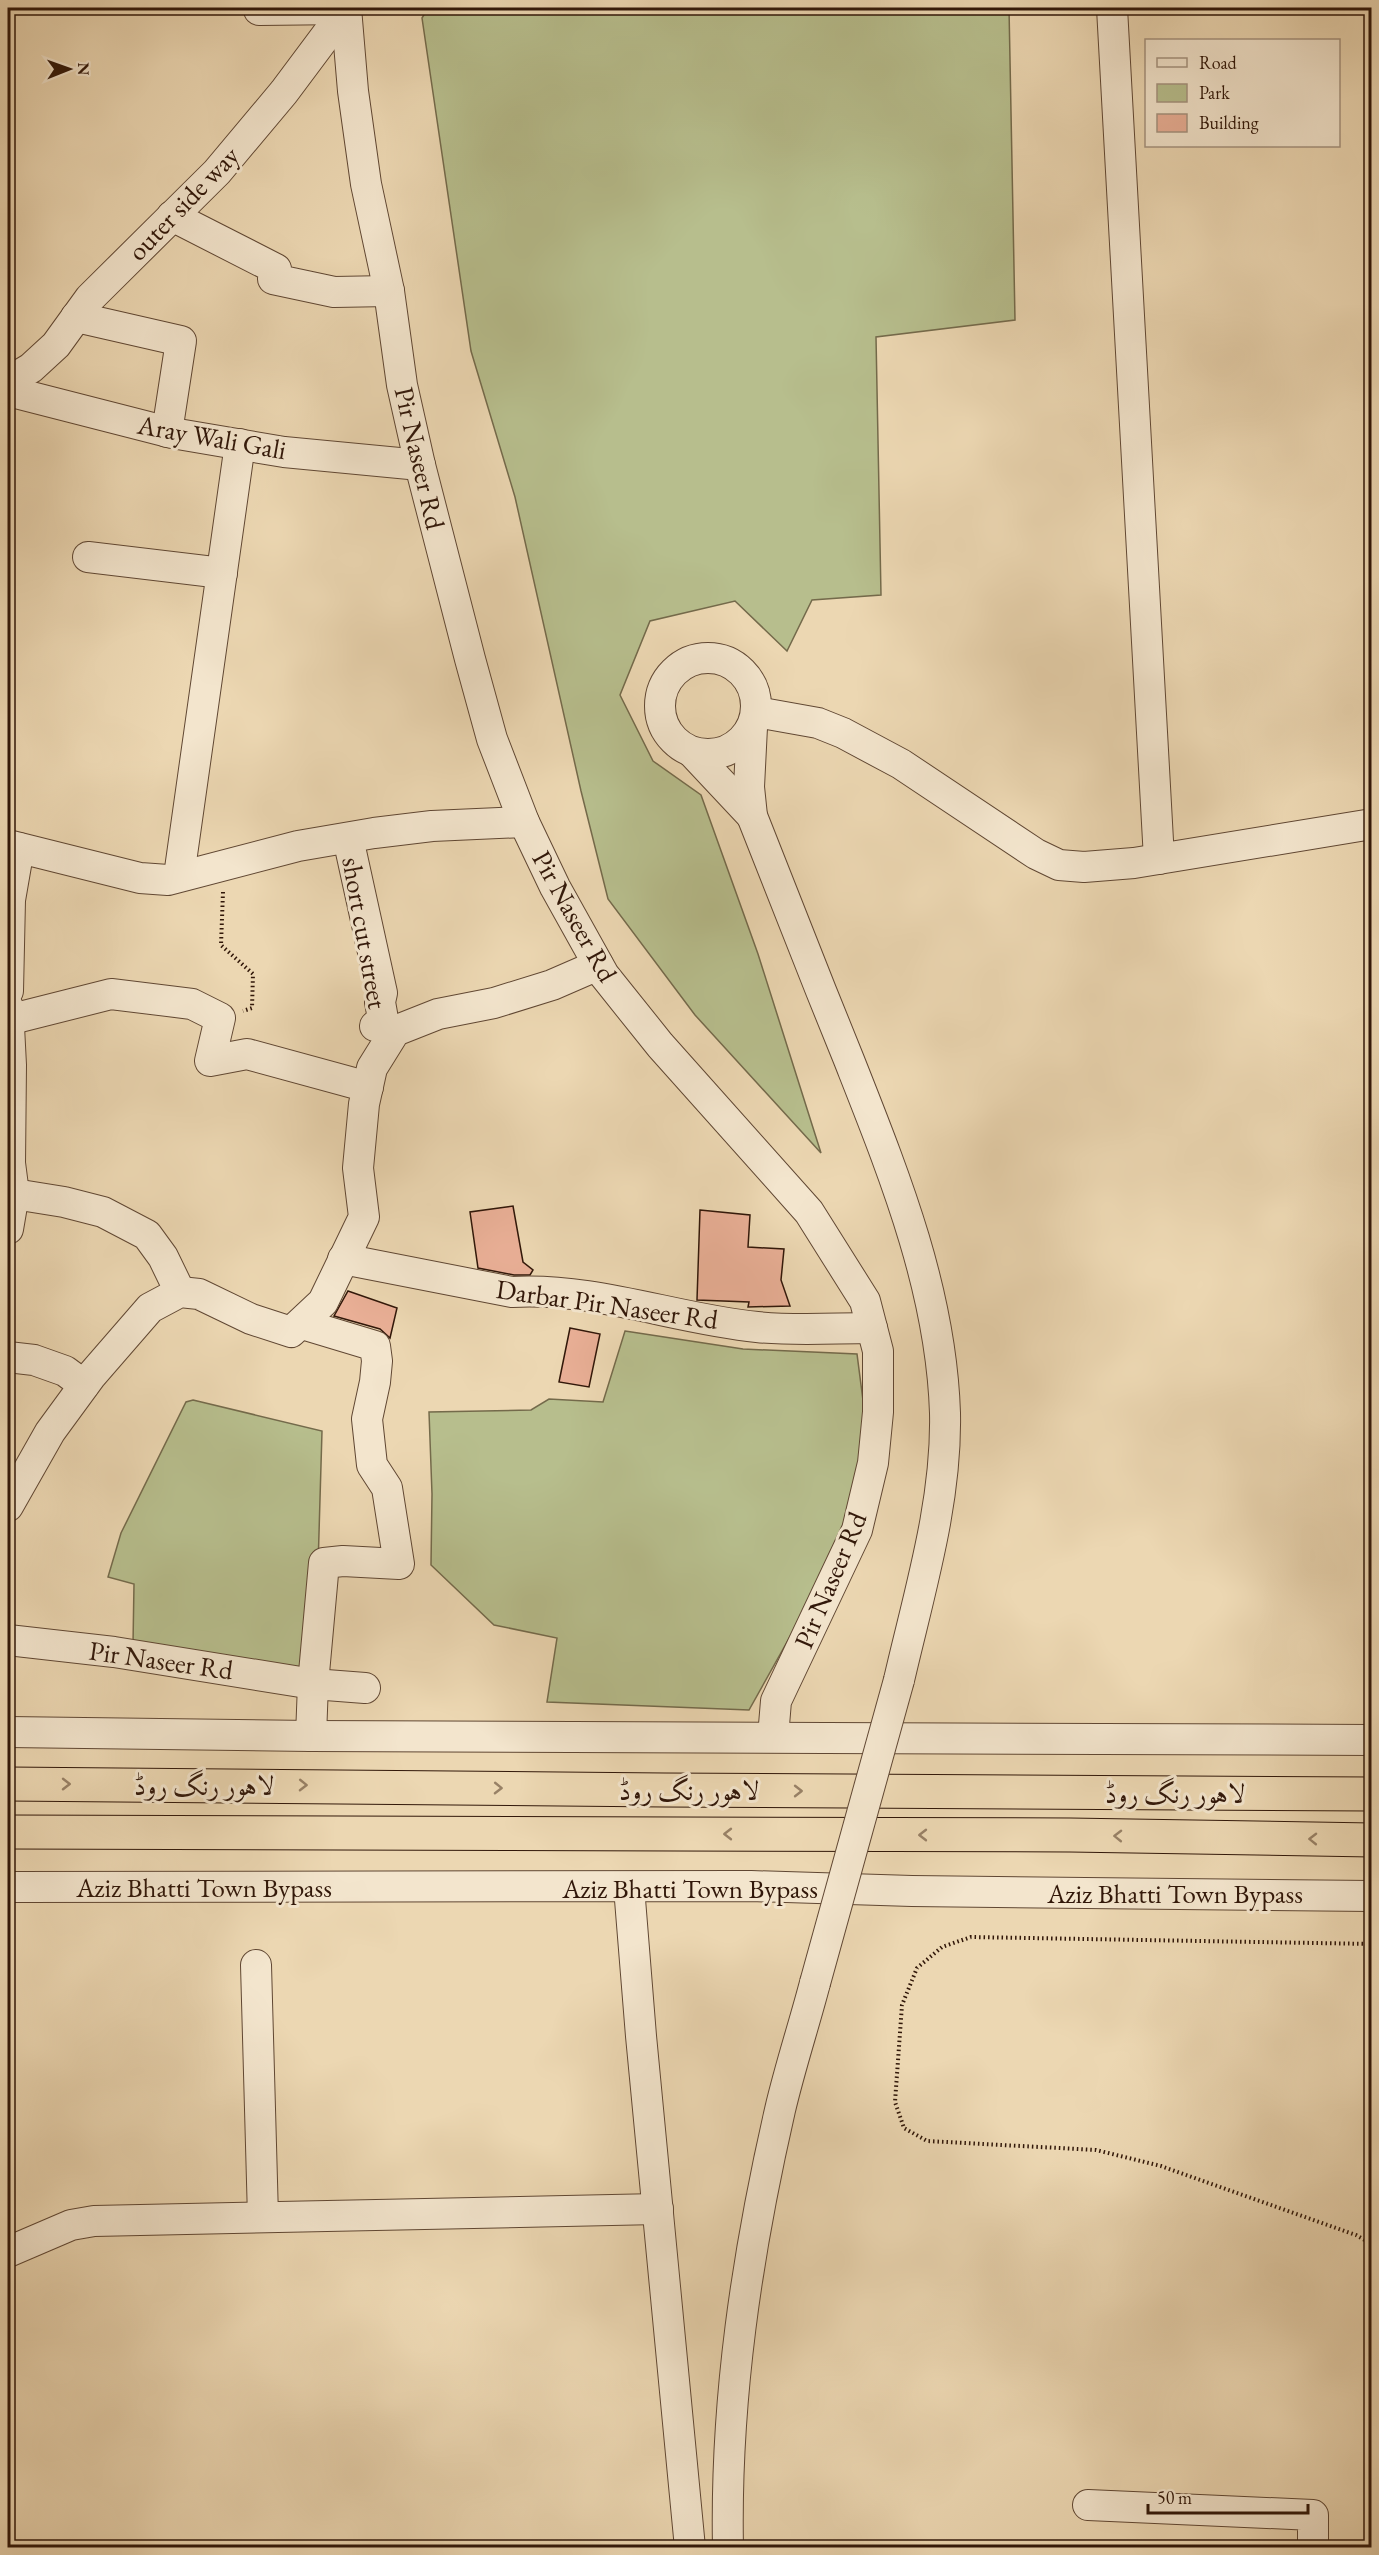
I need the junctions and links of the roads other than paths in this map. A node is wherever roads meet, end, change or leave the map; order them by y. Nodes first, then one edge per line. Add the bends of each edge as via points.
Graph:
1 (346, 8) edge
2 (1112, 8) edge
3 (259, 10) dead end
4 (172, 216) junction
5 (389, 291) junction
6 (76, 317) junction
7 (8, 385) edge
8 (8, 392) edge
9 (167, 432) junction
10 (240, 444) junction
11 (420, 465) junction
12 (88, 557) dead end
13 (222, 573) junction
14 (754, 719) junction
15 (692, 752) junction
16 (752, 816) junction
17 (524, 822) junction
18 (1371, 824) edge
19 (348, 837) junction
20 (13, 847) edge
21 (1159, 859) junction
22 (179, 876) junction
23 (598, 965) junction
24 (8, 991) edge
25 (8, 1007) edge
26 (8, 1020) edge
27 (375, 1026) dead end
28 (368, 1087) junction
29 (11, 1194) edge
30 (8, 1229) edge
31 (344, 1259) junction
32 (180, 1292) junction
33 (302, 1324) junction
34 (872, 1328) junction
35 (8, 1357) edge
36 (84, 1385) junction
37 (8, 1506) edge
38 (8, 1640) edge
39 (313, 1684) junction
40 (365, 1688) dead end
41 (8, 1732) edge
42 (311, 1736) junction
43 (773, 1737) junction
44 (1371, 1740) edge
45 (8, 1784) edge
46 (1371, 1794) edge
47 (8, 1832) edge
48 (1371, 1840) edge
49 (8, 1887) edge
50 (629, 1887) junction
51 (1371, 1896) edge
52 (256, 1965) dead end
53 (658, 2209) junction
54 (263, 2217) junction
55 (8, 2252) edge
56 (1088, 2505) dead end
57 (690, 2547) edge
58 (728, 2547) edge
59 (1313, 2547) edge

1 - 3 street
1 - 4 street, outer side way via 284,92 217,172
1 - 5 street, Pir Naseer Rd via 366,184
2 - 21 street
4 - 5 street via 276,269 273,279 334,292
4 - 6 street, outer side way
5 - 11 street, Pir Naseer Rd via 402,385
6 - 7 street, outer side way via 56,345
6 - 9 street via 181,341
8 - 9 street, Aray Wali Gali
9 - 10 street, Aray Wali Gali
10 - 11 street, Aray Wali Gali
10 - 13 street
11 - 17 street, Pir Naseer Rd via 492,739
12 - 13 street
13 - 22 street
14 - 15 street via 744,739 733,748 706,755
14 - 15 street via 756,696 741,669 712,657 682,665 663,688 660,704 668,734
14 - 16 street via 749,767
14 - 21 street via 818,723 843,733 901,764 1059,865 1084,867
15 - 16 street
16 - 58 street, bridge via 892,1168 932,1308 945,1414 934,1528 899,1680 781,2110 756,2229 732,2391 726,2478
17 - 19 street via 432,826
17 - 23 street, Pir Naseer Rd
18 - 21 street
19 - 22 street
19 - 27 street, short cut street via 382,993 383,1019
20 - 22 street via 140,878 168,880
20 - 24 street
23 - 28 street via 552,985 494,1003 438,1014 395,1031 372,1068
23 - 34 street, Pir Naseer Rd via 660,1045 809,1212 865,1301
25 - 26 street
26 - 28 street via 111,994 192,1004 220,1018 210,1061 247,1054
26 - 29 street
28 - 31 street via 358,1168 364,1217
29 - 30 street
29 - 32 street via 104,1212 147,1235
31 - 33 street via 323,1302
31 - 34 street, Darbar Pir Naseer Rd via 512,1292 592,1297 758,1327
32 - 33 street via 199,1294 251,1319 291,1332
32 - 36 street via 150,1308
33 - 39 street via 375,1346 377,1361 367,1419 372,1465 387,1488 399,1564 324,1563
34 - 43 street, Pir Naseer Rd via 878,1351 878,1412 873,1463 857,1530 776,1701
35 - 36 street via 34,1360 64,1371
36 - 37 street via 50,1432
38 - 39 street, Pir Naseer Rd via 114,1652
39 - 40 street, Pir Naseer Rd
39 - 42 street
41 - 42 street
42 - 43 street
43 - 44 street
45 -> 46 highway, لاہور رنگ روڈ
48 -> 47 highway, لاہور رنگ روڈ via 1046,1835
49 - 50 street, Aziz Bhatti Town Bypass
50 - 51 street, Aziz Bhatti Town Bypass
50 - 53 street
52 - 54 street
53 - 54 street
53 - 57 street
54 - 55 street via 94,2221 71,2225
56 - 59 street via 1313,2515

